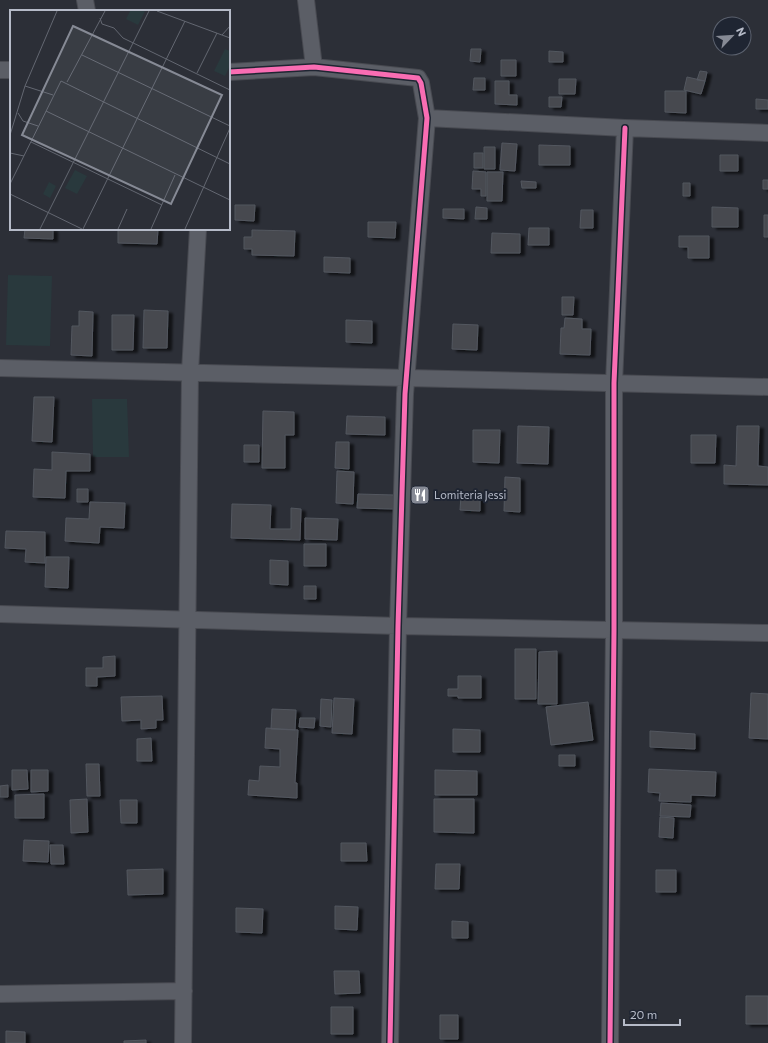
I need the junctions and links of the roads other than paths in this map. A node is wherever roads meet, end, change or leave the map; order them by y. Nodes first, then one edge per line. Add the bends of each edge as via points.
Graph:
1 (85, 0) edge
2 (306, 0) edge
3 (87, 10) edge
4 (314, 67) junction
5 (230, 72) edge
6 (427, 118) junction
7 (625, 128) junction
8 (768, 133) edge
9 (198, 230) edge
10 (0, 368) edge
11 (190, 372) junction
12 (406, 378) junction
13 (614, 383) junction
14 (768, 387) edge
15 (0, 614) edge
16 (187, 620) junction
17 (398, 626) junction
18 (614, 630) junction
19 (768, 633) edge
20 (184, 991) junction
21 (0, 994) edge
22 (183, 1043) edge
23 (390, 1043) edge
24 (610, 1043) edge

1 - 3 street
2 - 4 street
4 - 5 street
4 - 6 street via 418,78
6 - 7 street
6 - 12 street
7 - 8 street
7 - 13 street
9 - 11 street
10 - 11 street
11 - 12 street
11 - 16 street
12 - 13 street
12 - 17 street
13 - 14 street
13 - 18 street
15 - 16 street
16 - 17 street
16 - 20 street
17 - 18 street
17 - 23 street
18 - 19 street
18 - 24 street
20 - 21 street
20 - 22 street

